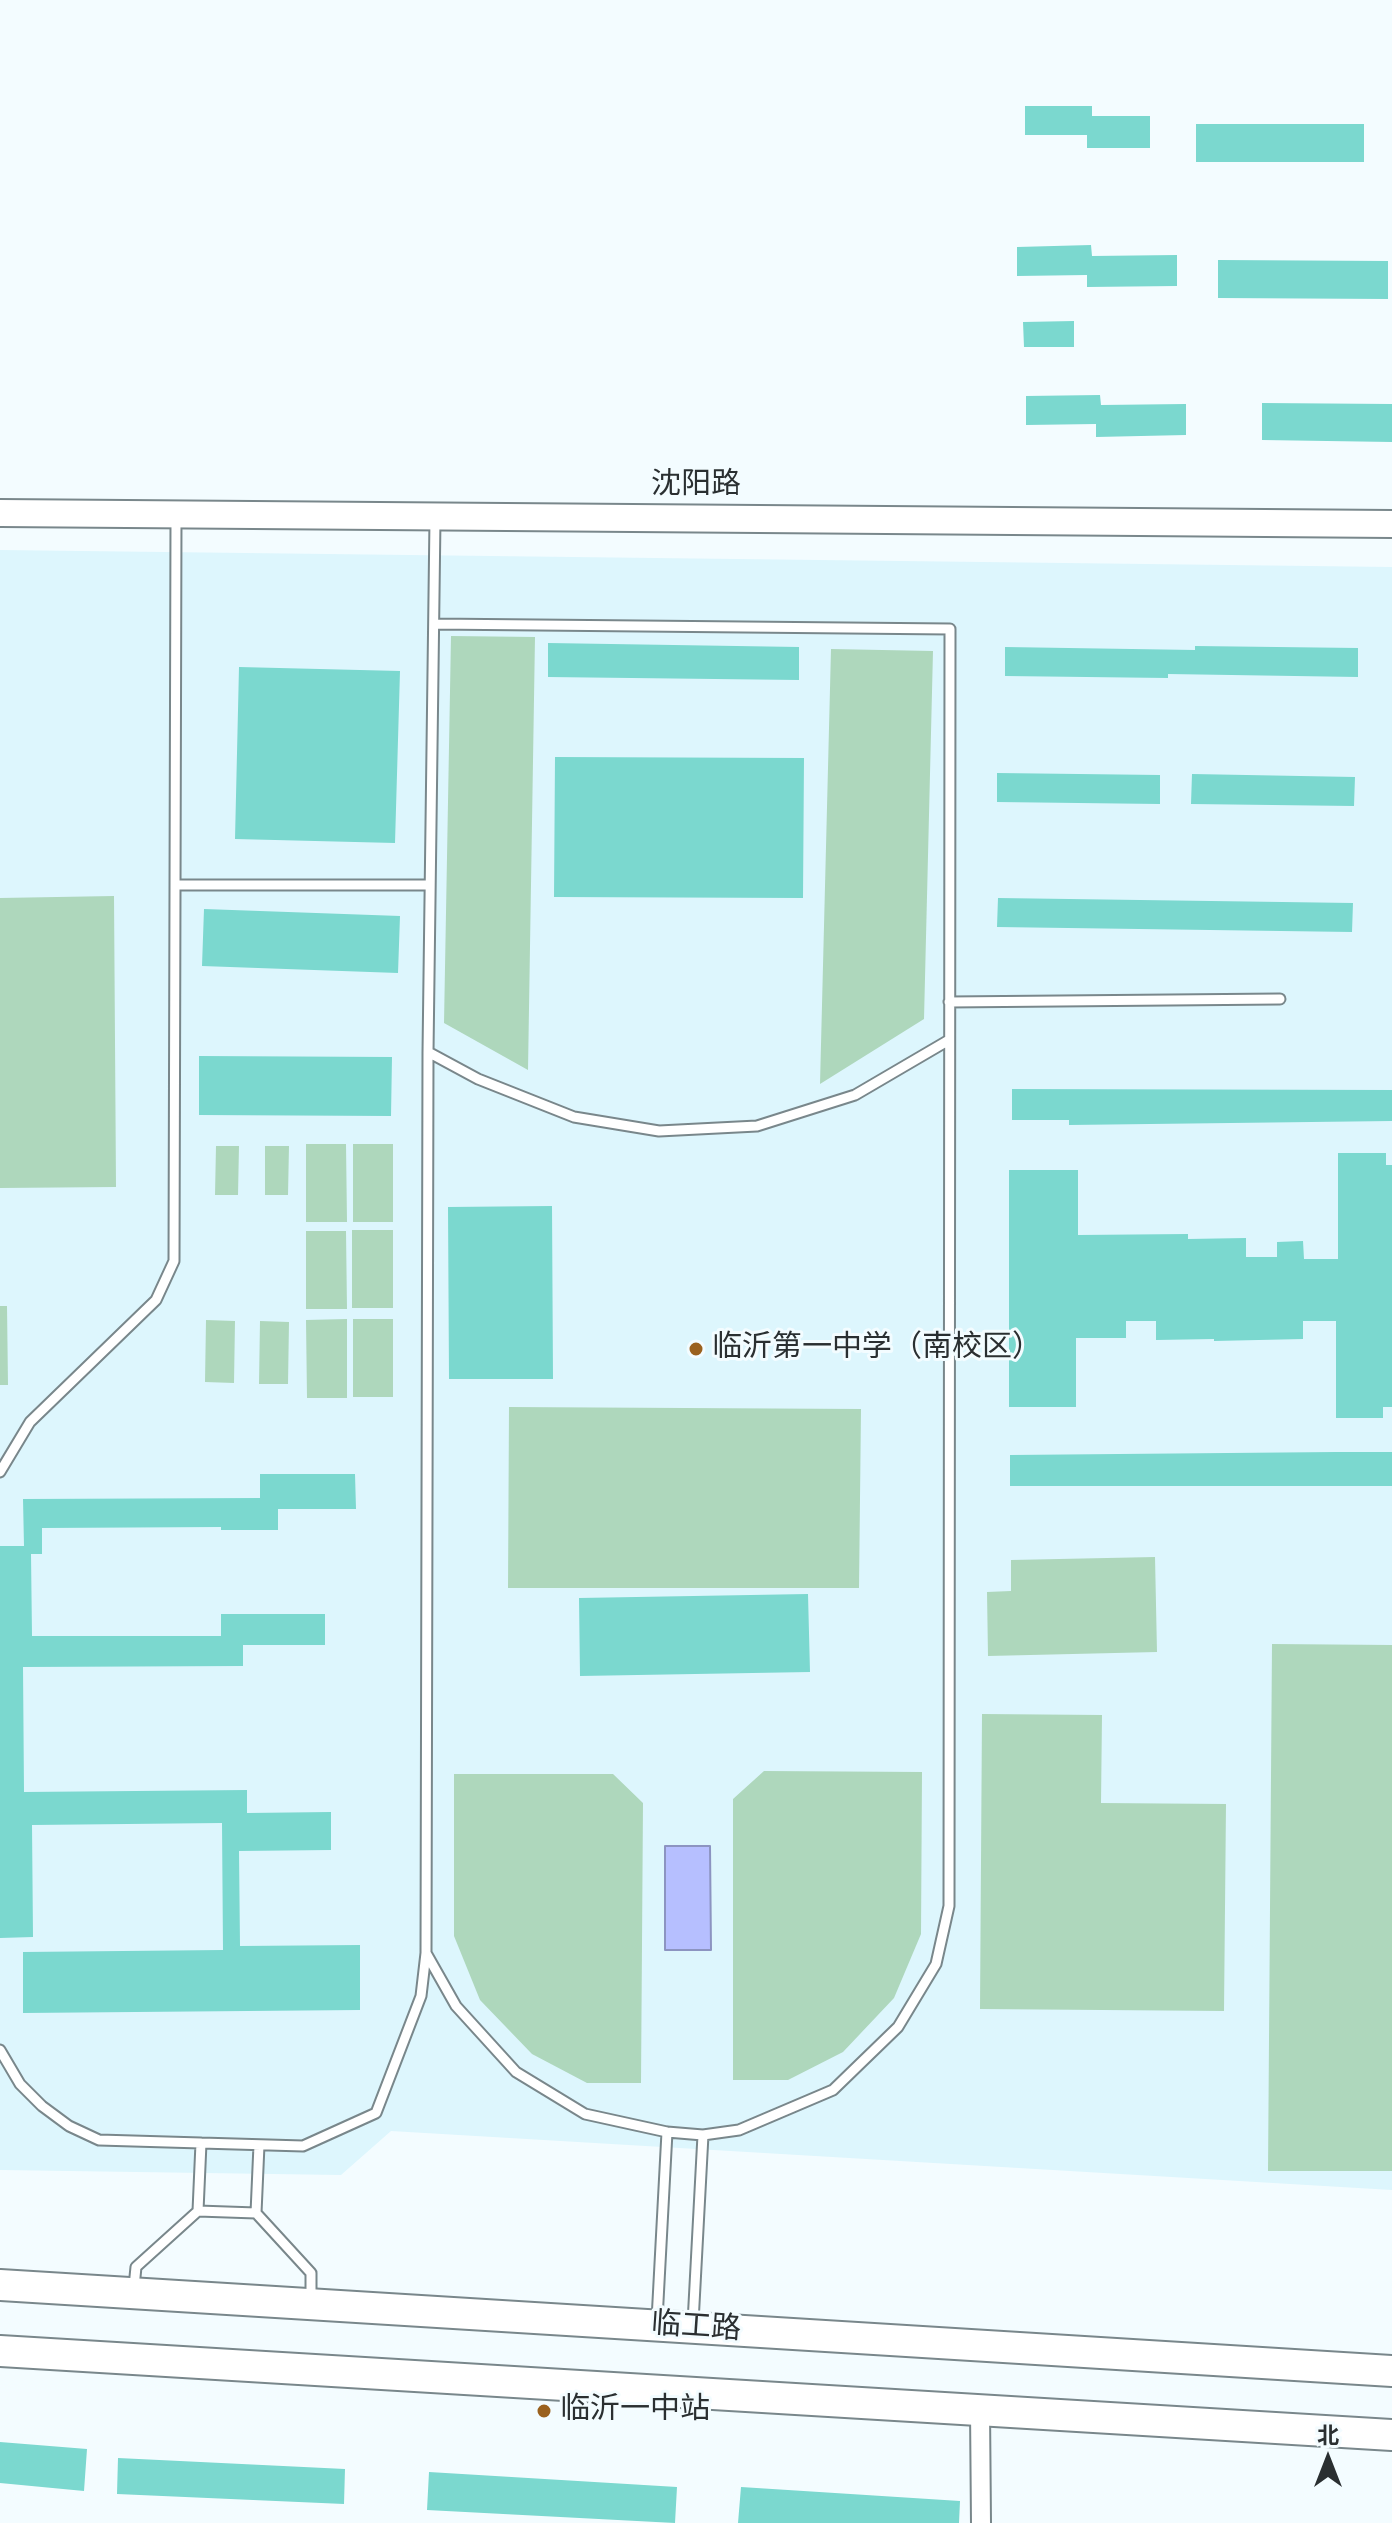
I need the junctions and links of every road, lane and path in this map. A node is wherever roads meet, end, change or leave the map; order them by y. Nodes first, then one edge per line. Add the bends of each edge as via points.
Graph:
1 (0, 513) edge
2 (176, 514) junction
3 (435, 516) junction
4 (1392, 524) edge
5 (434, 624) junction
6 (175, 885) junction
7 (430, 885) junction
8 (1280, 999) dead end
9 (949, 1002) junction
10 (949, 1040) junction
11 (428, 1052) junction
12 (0, 1472) edge
13 (426, 1953) junction
14 (0, 2050) edge
15 (667, 2132) junction
16 (703, 2135) junction
17 (201, 2143) junction
18 (259, 2145) junction
19 (198, 2211) junction
20 (256, 2213) junction
21 (0, 2285) edge
22 (134, 2293) junction
23 (311, 2304) junction
24 (656, 2326) junction
25 (693, 2328) junction
26 (0, 2351) edge
27 (1392, 2371) edge
28 (980, 2410) junction
29 (1392, 2435) edge
30 (981, 2523) edge

1 - 2 street, 沈阳路
2 - 3 street, 沈阳路
2 - 6 lane
3 - 4 street, 沈阳路
3 - 5 lane
5 - 7 lane
5 - 9 lane via 950,629
6 - 7 lane
6 - 12 lane via 174,1261 156,1300 30,1422
7 - 11 lane
8 - 9 lane
9 - 10 lane
10 - 11 lane via 855,1095 757,1126 659,1131 574,1117 478,1079
10 - 16 lane via 949,1906 936,1964 898,2027 833,2090 739,2130
11 - 13 lane
13 - 15 lane via 456,2006 516,2072 585,2114
13 - 18 lane via 421,1996 376,2113 303,2146
14 - 17 lane via 20,2084 42,2106 99,2140
15 - 16 lane
15 - 24 lane
16 - 25 lane
17 - 18 lane
17 - 19 lane
18 - 20 lane
19 - 20 lane
19 - 22 lane via 136,2267
20 - 23 lane via 311,2273
21 - 22 main road, 临工路
22 - 23 main road, 临工路
23 - 24 main road, 临工路
24 - 25 main road, 临工路
25 - 27 main road, 临工路
26 - 28 main road
28 - 29 main road
28 - 30 street

